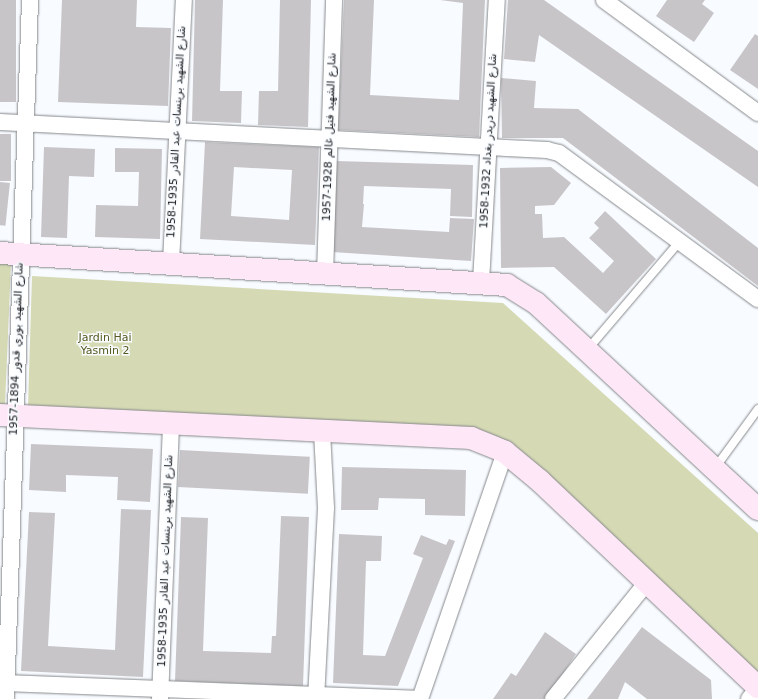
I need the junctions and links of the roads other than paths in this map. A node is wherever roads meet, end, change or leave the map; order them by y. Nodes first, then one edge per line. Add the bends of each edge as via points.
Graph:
1 (30, 0) edge
2 (184, 0) edge
3 (334, 0) edge
4 (497, 0) edge
5 (612, 2) edge
6 (758, 113) edge
7 (0, 122) edge
8 (27, 123) junction
9 (179, 133) junction
10 (330, 139) junction
11 (490, 146) junction
12 (681, 239) junction
13 (11, 253) edge
14 (171, 263) junction
15 (325, 274) junction
16 (481, 282) junction
17 (758, 299) edge
18 (587, 350) junction
19 (758, 409) edge
20 (7, 416) edge
21 (171, 424) junction
22 (322, 431) junction
23 (505, 452) junction
24 (715, 469) junction
25 (758, 509) edge
26 (647, 582) junction
27 (4, 665) edge
28 (6, 683) junction
29 (758, 687) edge
30 (160, 694) edge
31 (316, 697) edge
32 (6, 699) edge
33 (553, 699) edge
34 (749, 699) edge

1 - 8 street, شارع الشهيد بوري قدور 1894-1957
2 - 9 street, شارع الشهيد برينسات عبد القادر 1935-1958
3 - 10 street, شارع الشهيد فتيل غالم 1928-1957
4 - 11 street, شارع الشهيد دريدر بغداد 1932-1958
5 - 6 street
7 - 8 street
8 - 9 street
8 - 13 street, شارع الشهيد بوري قدور 1894-1957
9 - 10 street
9 - 14 street, شارع الشهيد برينسات عبد القادر 1935-1958
10 - 11 street
10 - 15 street, شارع الشهيد فتيل غالم 1928-1957
11 - 12 street via 559,153
11 - 16 street, شارع الشهيد دريدر بغداد 1932-1958
12 - 17 street
12 - 18 lane
13 - 14 street
13 - 20 street, شارع الشهيد بوري قدور 1894-1957
14 - 15 street
15 - 16 street
16 - 18 street via 507,285 536,303
18 - 24 street
19 - 24 lane
20 - 21 street
20 - 27 street, شارع الشهيد بوري قدور 1894-1957
21 - 22 street
21 - 30 street, شارع الشهيد برينسات عبد القادر 1935-1958
22 - 23 street via 471,438
22 - 31 street via 326,508
23 - 26 street
23 - 31 street via 420,699
24 - 25 street
26 - 29 street
26 - 33 street
27 - 28 street, شارع الشهيد بوري قدور 1894-1957
28 - 30 street
28 - 32 street, شارع الشهيد بوري قدور 1894-1957
29 - 34 street
30 - 31 street

